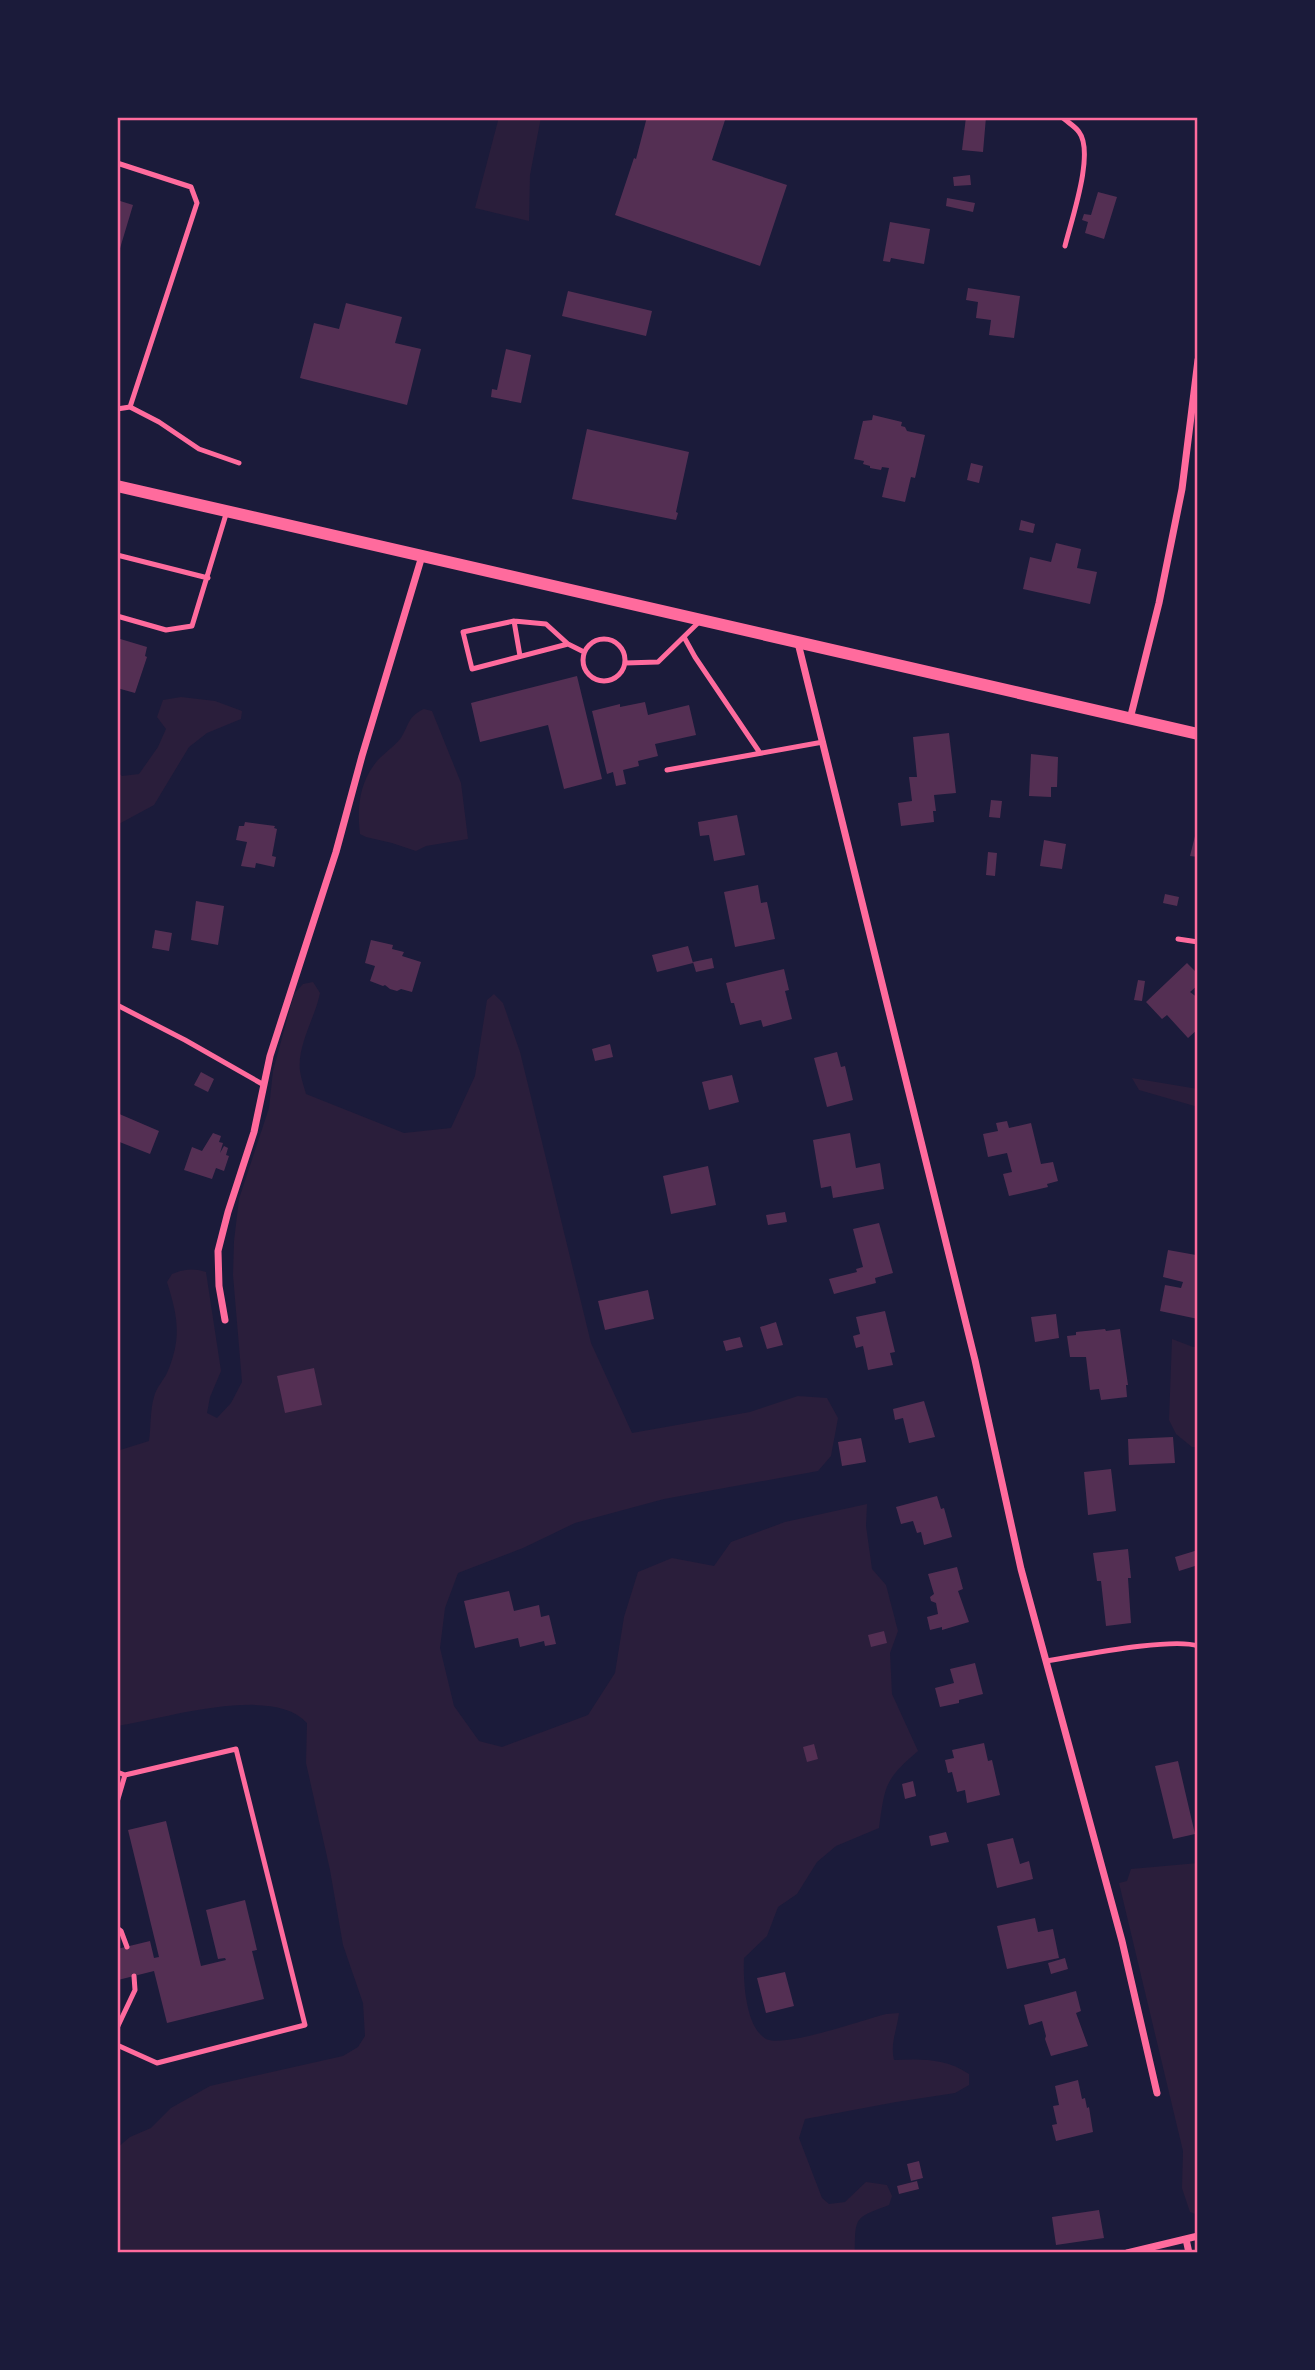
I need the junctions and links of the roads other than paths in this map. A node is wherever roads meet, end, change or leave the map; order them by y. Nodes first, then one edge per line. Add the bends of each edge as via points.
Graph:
1 (1062, 117) edge
2 (117, 163) edge
3 (1065, 246) dead end
4 (1198, 360) edge
5 (130, 407) junction
6 (117, 410) edge
7 (239, 463) dead end
8 (117, 486) edge
9 (227, 511) junction
10 (117, 555) edge
11 (422, 556) junction
12 (208, 578) junction
13 (117, 616) edge
14 (701, 620) junction
15 (514, 621) junction
16 (684, 637) junction
17 (798, 642) junction
18 (568, 644) junction
19 (584, 652) junction
20 (520, 656) junction
21 (625, 663) junction
22 (1130, 719) junction
23 (1198, 734) edge
24 (823, 742) junction
25 (760, 753) junction
26 (667, 770) dead end
27 (1178, 939) dead end
28 (1198, 942) edge
29 (117, 1005) edge
30 (264, 1085) junction
31 (225, 1320) dead end
32 (1198, 1646) edge
33 (1046, 1661) junction
34 (117, 1772) edge
35 (125, 1775) junction
36 (117, 1802) edge
37 (117, 1928) edge
38 (127, 1947) dead end
39 (134, 1976) dead end
40 (117, 2028) edge
41 (117, 2045) edge
42 (1157, 2093) dead end
43 (1198, 2236) edge
44 (1186, 2239) junction
45 (1127, 2253) edge
46 (1189, 2253) edge

1 - 3 lane via 1080,132 1085,147
2 - 5 lane via 191,187 197,204
4 - 22 street via 1182,489
5 - 6 lane
5 - 7 lane via 199,449
8 - 9 street
9 - 11 street
9 - 12 lane
10 - 12 lane
11 - 14 street
11 - 30 street
12 - 13 lane via 192,626 166,630
14 - 16 lane
14 - 17 street
15 - 18 lane via 546,624
15 - 20 lane
15 - 20 lane via 463,632 472,669
16 - 21 lane via 658,663
16 - 25 lane
17 - 22 street
17 - 24 street
18 - 19 lane
18 - 20 lane
19 - 21 lane via 595,641 608,639 618,643
19 - 21 lane via 586,672 603,682 622,673
22 - 23 street
24 - 25 lane
24 - 33 street
25 - 26 lane
27 - 28 lane
29 - 30 lane
30 - 31 street via 218,1251
32 - 33 lane via 1162,1645
33 - 42 street via 1122,1941
34 - 35 lane
35 - 36 lane
35 - 41 lane via 236,1749 304,2025 157,2063
37 - 38 lane
39 - 40 lane via 135,1990
43 - 44 street
44 - 45 street
44 - 46 street

